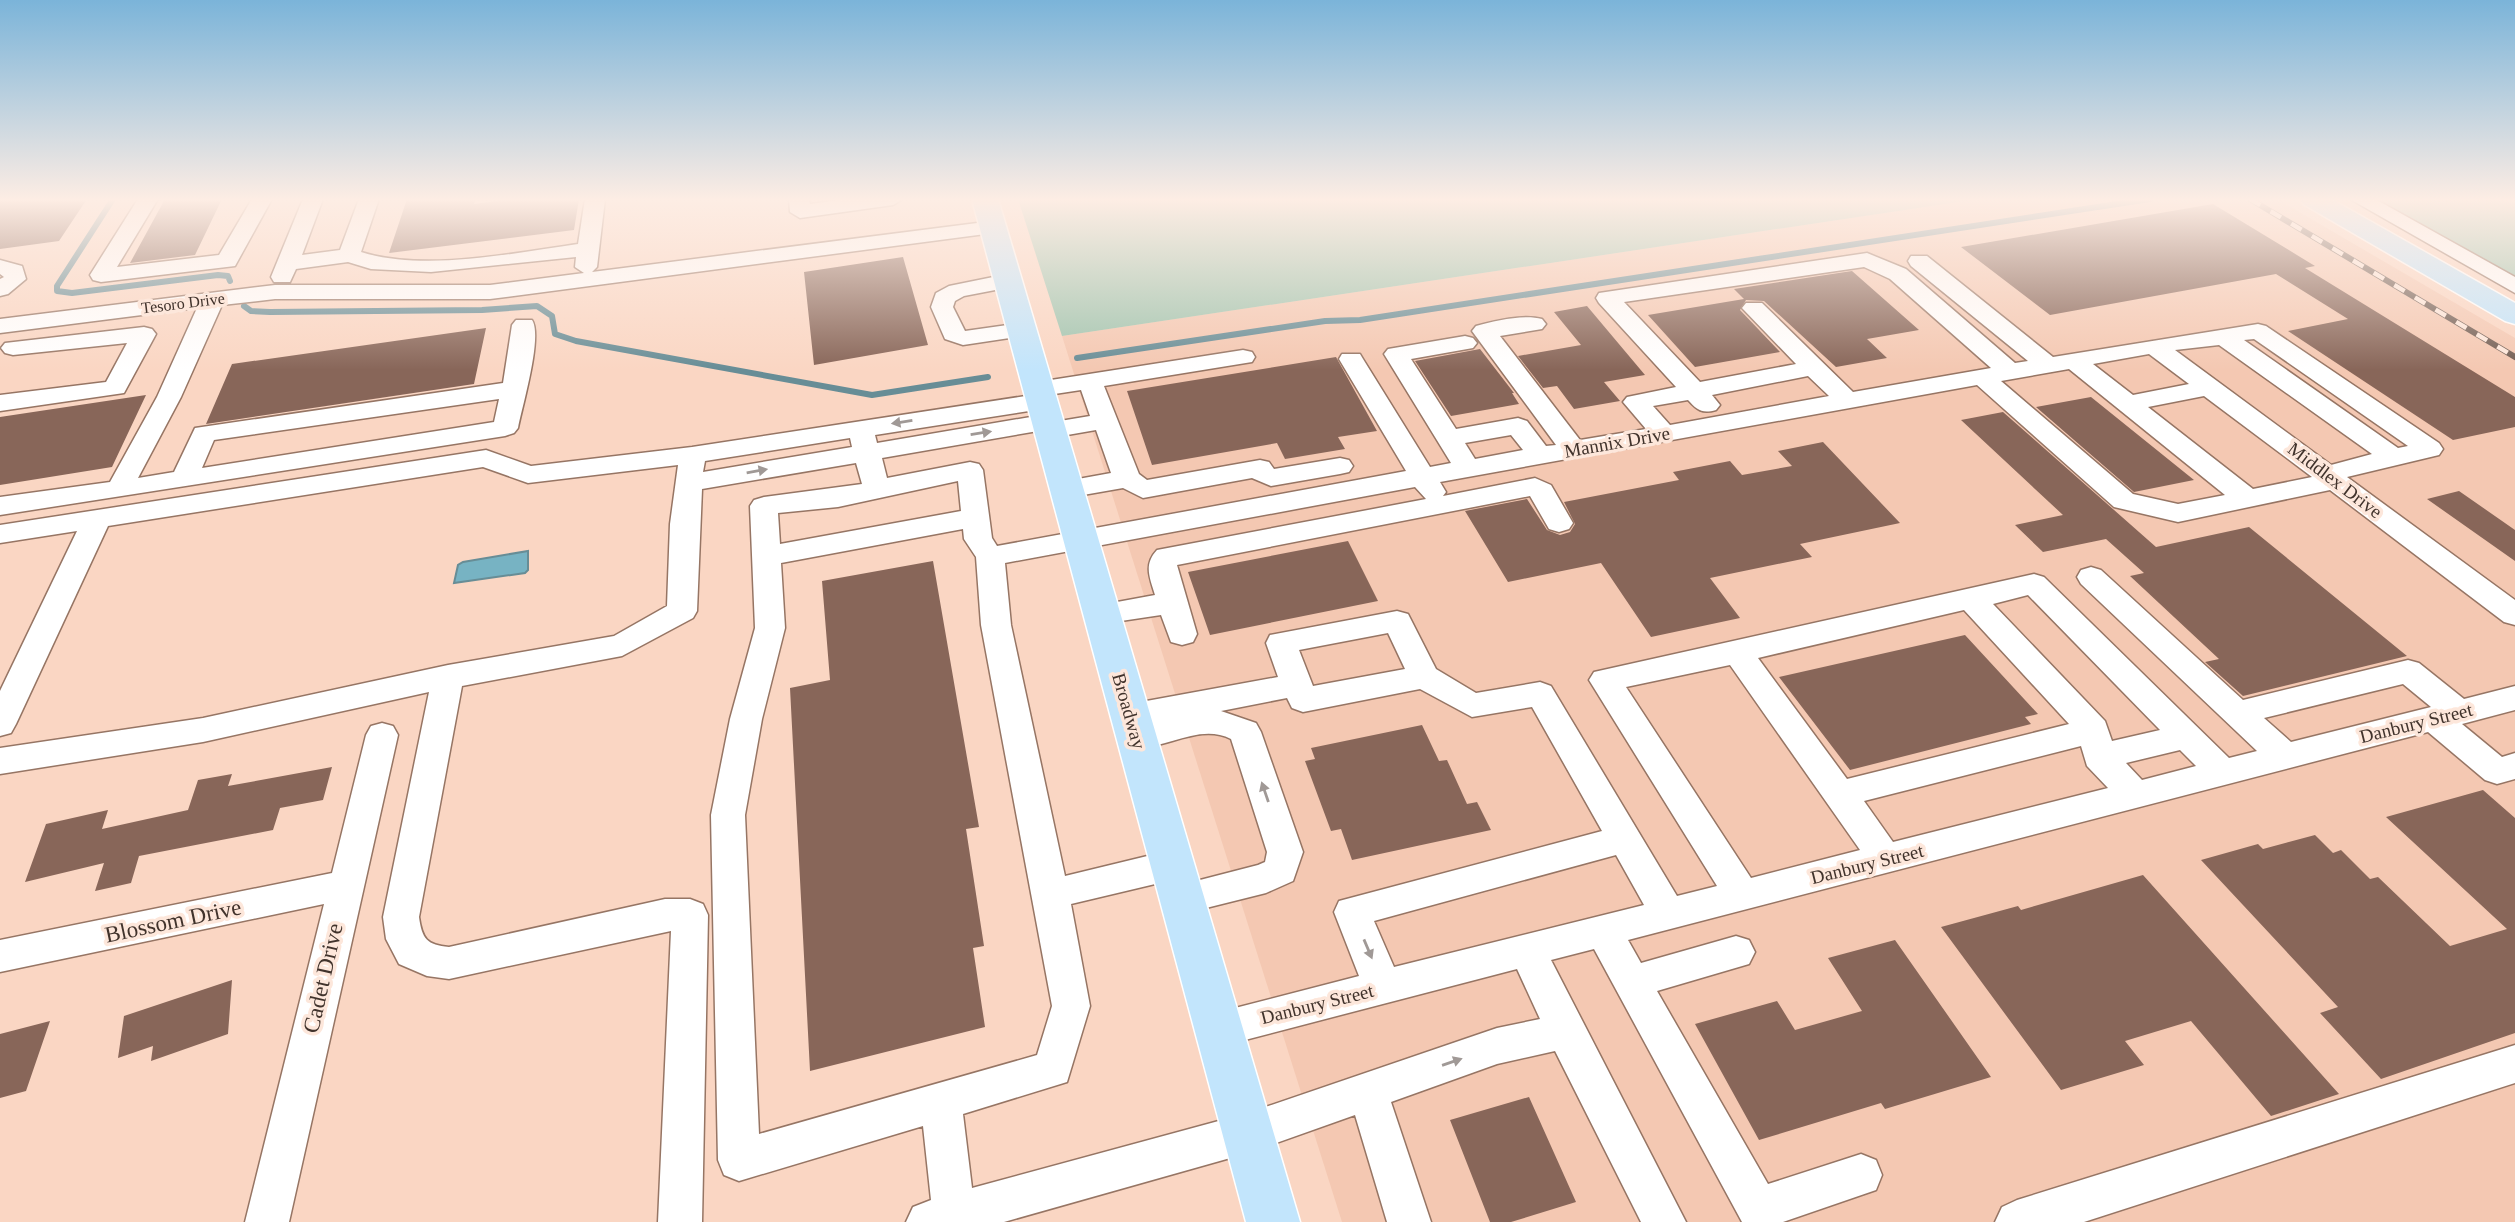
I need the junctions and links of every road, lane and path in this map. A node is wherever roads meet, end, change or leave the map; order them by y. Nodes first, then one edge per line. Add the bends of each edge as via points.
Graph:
1 (113, 256) edge
2 (230, 256) edge
3 (291, 256) edge
4 (340, 256) edge
5 (351, 256) edge
6 (522, 256) edge
7 (587, 256) edge
8 (777, 256) edge
9 (1001, 256) edge
10 (2412, 256) edge
11 (2462, 256) edge
12 (1919, 261) dead end
13 (289, 262) junction
14 (447, 264) junction
15 (0, 267) edge
16 (1008, 281) junction
17 (584, 282) junction
18 (2515, 286) edge
19 (0, 289) edge
20 (275, 292) junction
21 (422, 295) junction
22 (213, 299) junction
23 (1754, 308) dead end
24 (2515, 315) edge
25 (32, 322) junction
26 (1534, 324) dead end
27 (524, 325) dead end
28 (0, 326) edge
29 (1022, 330) junction
30 (2224, 337) junction
31 (1465, 343) dead end
32 (2154, 346) junction
33 (1243, 357) dead end
34 (7, 358) edge
35 (1351, 359) dead end
36 (2060, 363) junction
37 (1813, 368) junction
38 (2010, 372) junction
39 (1982, 377) junction
40 (1090, 381) junction
41 (2210, 387) junction
42 (513, 389) junction
43 (1694, 391) junction
44 (2352, 396) junction
45 (1848, 401) junction
46 (0, 403) edge
47 (2317, 403) junction
48 (2128, 404) junction
49 (1044, 411) junction
50 (1104, 421) junction
51 (1724, 423) junction
52 (1664, 433) junction
53 (1449, 438) junction
54 (864, 441) junction
55 (1574, 450) junction
56 (1541, 456) junction
57 (2393, 457) junction
58 (1500, 463) junction
59 (691, 469) junction
60 (1468, 469) junction
61 (1425, 476) junction
62 (185, 477) junction
63 (2330, 477) junction
64 (1346, 478) junction
65 (1127, 479) junction
66 (1169, 485) junction
67 (121, 489) junction
68 (877, 489) junction
69 (1066, 489) junction
70 (1516, 491) junction
71 (1288, 492) junction
72 (2248, 499) junction
73 (1438, 505) junction
74 (0, 506) edge
75 (975, 518) junction
76 (1363, 519) junction
77 (1182, 520) junction
78 (96, 521) junction
79 (1559, 523) dead end
80 (1288, 533) junction
81 (0, 534) edge
82 (1080, 538) junction
83 (766, 556) junction
84 (990, 557) junction
85 (2091, 577) dead end
86 (1970, 598) junction
87 (1173, 603) junction
88 (1101, 614) junction
89 (2515, 615) edge
90 (1182, 634) dead end
91 (1737, 652) junction
92 (448, 676) junction
93 (1424, 677) junction
94 (1297, 684) junction
95 (2515, 698) edge
96 (2237, 713) junction
97 (2446, 716) junction
98 (0, 724) edge
99 (1133, 727) junction
100 (382, 735) dead end
101 (2186, 736) junction
102 (2097, 744) junction
103 (2284, 756) junction
104 (0, 761) edge
105 (2515, 766) edge
106 (2223, 773) junction
107 (1840, 794) junction
108 (2136, 795) junction
109 (1625, 839) junction
110 (1886, 859) junction
111 (1177, 882) junction
112 (345, 885) junction
113 (1051, 894) junction
114 (1742, 895) junction
115 (1668, 914) junction
116 (1603, 931) junction
117 (1527, 950) junction
118 (1735, 952) dead end
119 (0, 956) edge
120 (1632, 982) junction
121 (1383, 987) junction
122 (1218, 1029) junction
123 (1564, 1031) junction
124 (2515, 1064) edge
125 (1378, 1088) junction
126 (941, 1101) junction
127 (1248, 1133) junction
128 (1861, 1175) dead end
129 (941, 1218) edge
130 (267, 1222) edge
131 (680, 1222) edge
132 (1273, 1222) edge
133 (1409, 1222) edge
134 (1664, 1222) edge
135 (2017, 1222) edge

1 - 2 street via 101,275 227,261
3 - 13 street
4 - 13 street
5 - 14 street via 373,265
6 - 14 street
7 - 17 street
8 - 17 street, Tesoro Drive
9 - 16 main road, Broadway
10 - 24 main road
11 - 18 street
12 - 36 street
13 - 20 street
14 - 21 street
15 - 19 street via 14,271 15,279
16 - 29 main road, Broadway
16 - 29 street via 957,291 944,298 942,307 953,334 963,338
17 - 21 street, Tesoro Drive
20 - 21 street, Tesoro Drive
20 - 22 street, Tesoro Drive
22 - 25 street, Tesoro Drive
22 - 67 street
23 - 37 street
25 - 28 street, Tesoro Drive
25 - 34 street
26 - 55 street via 1484,331
27 - 42 street
29 - 49 main road, Broadway
30 - 32 street, Mannix Drive
30 - 44 street, Mannix Drive via 2258,331
30 - 47 street
31 - 53 street via 1396,354
32 - 36 street, Mannix Drive
32 - 41 street, Middlex Drive
33 - 40 street
34 - 46 street via 144,334 116,388
35 - 61 street
36 - 38 street, Mannix Drive
36 - 48 street
37 - 43 street
37 - 45 street
38 - 39 street, Mannix Drive
38 - 43 street via 1898,274 1867,260 1607,298
39 - 45 street, Mannix Drive
39 - 72 street via 2124,501 2178,513
40 - 49 street
40 - 50 street
41 - 48 street
41 - 63 street, Middlex Drive
42 - 62 street via 204,434
42 - 62 street via 505,428
43 - 51 street
43 - 52 street via 1636,402
44 - 47 street
44 - 57 street, Mannix Drive via 2430,449
45 - 51 street, Mannix Drive
47 - 57 street
48 - 72 street
49 - 50 street
49 - 54 street
49 - 69 main road, Broadway
50 - 65 street
51 - 52 street, Mannix Drive
52 - 55 street, Mannix Drive
53 - 56 street via 1518,426
53 - 60 street
54 - 59 street
54 - 68 street
55 - 56 street, Mannix Drive
56 - 58 street, Mannix Drive
57 - 63 street
58 - 60 street, Mannix Drive
58 - 70 street
59 - 78 street via 528,475 486,458
59 - 92 street via 684,524 682,611 622,645
60 - 61 street, Mannix Drive
61 - 64 street, Mannix Drive
61 - 73 street
62 - 67 street
63 - 72 street
63 - 89 street, Middlex Drive
64 - 71 street, Mannix Drive
64 - 76 street
65 - 66 street via 1143,489
65 - 69 street
66 - 71 street via 1261,468
66 - 77 street
67 - 74 street
68 - 75 street via 970,470
68 - 83 street via 764,506
69 - 82 main road, Broadway
70 - 73 street
70 - 79 street via 1535,487 1541,491
71 - 77 street, Mannix Drive
71 - 80 street
73 - 76 street
75 - 83 street
75 - 84 street via 978,539
76 - 80 street
77 - 82 street, Mannix Drive
78 - 81 street
78 - 98 street
80 - 87 street via 1167,557 1162,571
82 - 84 street, Mannix Drive
82 - 88 main road, Broadway
83 - 126 street via 770,628 728,816 739,1160
84 - 113 street via 996,625
85 - 96 street
86 - 91 street
86 - 101 street via 2034,583
86 - 102 street
87 - 88 street
87 - 90 street
88 - 99 main road, Broadway
91 - 107 street
91 - 114 street via 1605,680
92 - 104 street via 204,730
92 - 131 street via 401,917 402,940 414,954 431,962 449,963 665,915 690,915
93 - 94 street via 1303,700
93 - 94 street via 1397,621 1281,643
93 - 109 street via 1472,705 1540,694
94 - 99 street
95 - 97 street, Danbury Street
96 - 97 street via 2408,671
96 - 103 street
97 - 103 street, Danbury Street
97 - 105 street via 2497,771
99 - 111 main road, Broadway
111 -> 99 street via 1266,878 1280,871 1285,852 1244,732 1234,724 1216,721
100 - 112 street, Cadet Drive
101 - 102 street
101 - 106 street
102 - 107 street
102 - 108 street
103 - 106 street, Danbury Street
106 - 108 street, Danbury Street
107 - 110 street
108 - 110 street, Danbury Street
109 - 115 street
109 -> 121 street via 1352,912
110 - 114 street, Danbury Street
111 - 113 street
111 - 122 main road, Broadway
112 - 119 street, Blossom Drive
112 - 130 street, Cadet Drive
113 - 126 street via 1071,1006 1053,1069
114 - 115 street, Danbury Street
115 - 116 street, Danbury Street
116 - 117 street, Danbury Street
116 - 120 street
117 - 121 street, Danbury Street
117 - 123 street
118 - 120 street
120 - 128 street via 1758,1209
121 - 122 street, Danbury Street
122 - 127 main road, Broadway
125 -> 123 street via 1497,1046
123 - 134 street
124 - 135 street
125 - 127 street
125 - 133 street
126 - 129 street
127 - 129 street
127 - 132 main road, Broadway

